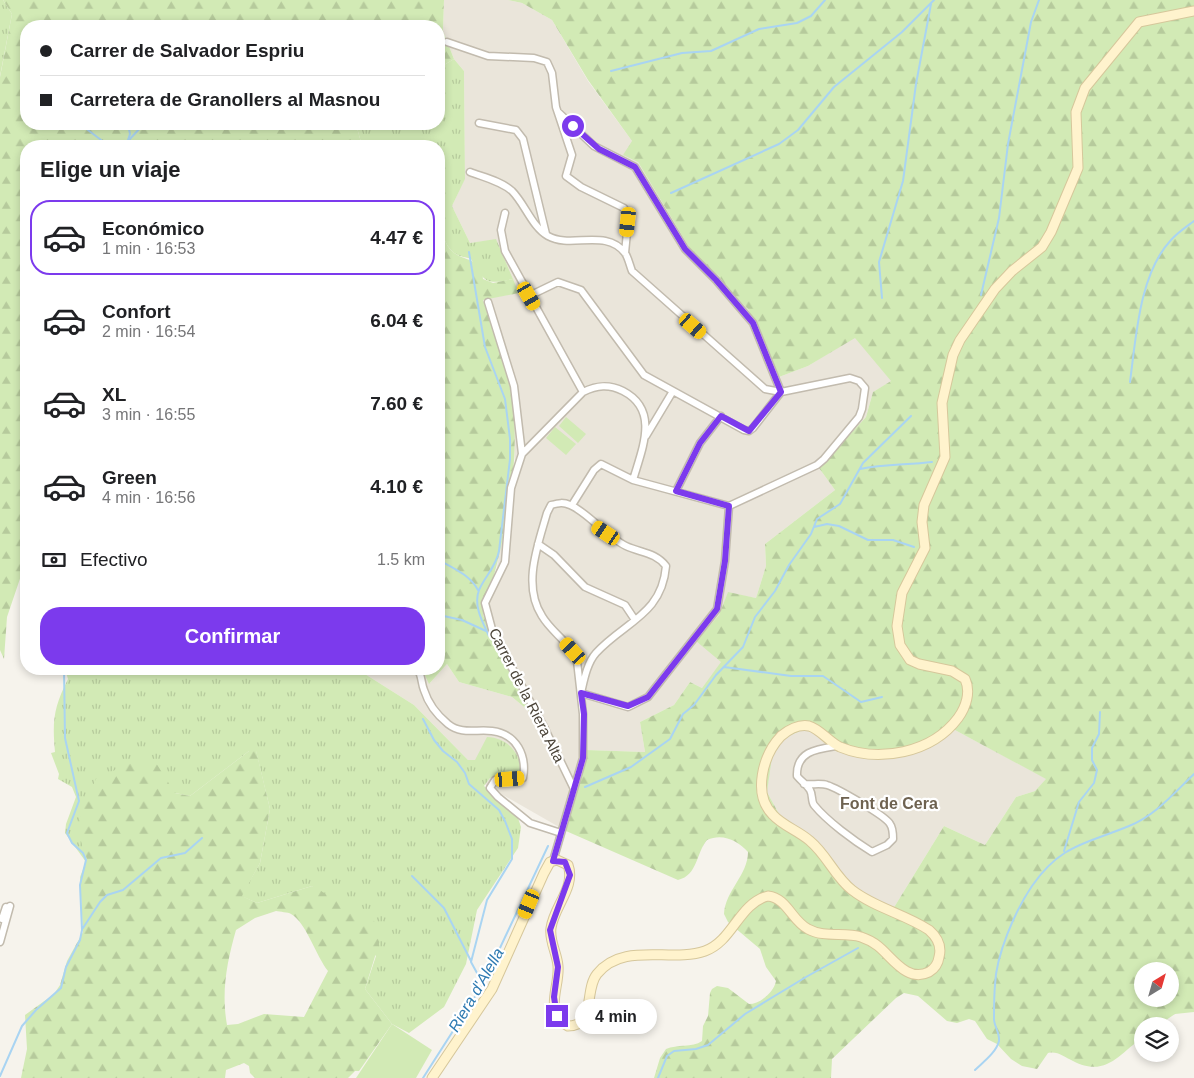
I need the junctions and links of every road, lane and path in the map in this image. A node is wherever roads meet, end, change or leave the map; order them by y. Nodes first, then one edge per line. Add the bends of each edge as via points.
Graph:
1 (1194, 10) edge
2 (446, 42) dead end
3 (558, 112) junction
4 (479, 123) dead end
5 (470, 172) dead end
6 (505, 212) dead end
7 (546, 235) junction
8 (625, 253) junction
9 (529, 296) junction
10 (488, 302) dead end
11 (674, 391) junction
12 (583, 392) junction
13 (781, 392) junction
14 (721, 416) junction
15 (646, 436) junction
16 (522, 454) junction
17 (634, 480) junction
18 (676, 491) junction
19 (572, 505) junction
20 (729, 506) junction
21 (538, 544) junction
22 (636, 620) junction
23 (419, 675) edge
24 (581, 693) junction
25 (838, 746) junction
26 (804, 784) junction
27 (574, 789) junction
28 (561, 833) junction
29 (557, 861) junction
30 (0, 918) edge
31 (0, 942) edge
32 (432, 1078) edge

1 - 25 main road via 1139,22 1085,88 1076,112 1078,168 1049,237 995,289 953,355 942,403 945,458 924,505 925,548 902,593 897,626 900,645 910,660 952,671 965,680 968,692 962,710 954,723 939,736 902,752 877,754
2 - 3 street via 488,56 543,59 552,73
3 - 8 street via 572,155 566,176 580,187 624,208 628,222
3 - 13 street via 599,149 635,167 685,249 753,323
4 - 7 street via 516,130 523,139
5 - 7 street via 512,191
6 - 9 street via 501,230 505,251
7 - 8 street via 559,241 601,240
8 - 13 street via 632,271 679,313 765,389
9 - 11 street via 558,282 581,290 644,375
9 - 12 street
10 - 16 street via 514,386
11 - 14 street
11 - 15 street
12 - 15 street via 596,385 615,387 630,395 644,410
12 - 16 street, Carrer de la Riera Alta
13 - 14 street via 749,431
13 - 20 street via 850,378 865,388 859,417 816,465
14 - 18 street via 700,443
15 - 17 street
16 - 27 street, Carrer de la Riera Alta via 511,488 505,562 485,603 493,633
17 - 18 street
17 - 19 street via 601,464
18 - 20 street
19 - 21 street via 561,502 552,505
19 - 22 street via 621,543 652,554 666,566 659,595
20 - 24 street via 717,609 648,697 628,706
21 - 22 street via 568,568 584,587 625,605
21 - 24 street via 533,564 534,599 542,617 573,651
22 - 24 street via 594,654
23 - 28 street via 432,707 449,725 464,732 491,730 501,733 520,747 526,764 523,778 495,780 490,788 530,823
24 - 27 street via 583,758
25 - 26 street via 805,754 800,759 797,776
25 - 29 main road via 808,726 786,732 767,756 763,778 764,801 778,820 809,839 822,852 850,888 924,926 933,934 939,944 940,955 935,967 927,973 915,974 904,970 866,939 808,929 781,902 768,896 753,902 721,940 706,950 626,956 608,964 595,977 584,1020 568,1026 555,1011 558,967 550,930 570,875 568,865
26 - 26 street via 828,785 879,813 890,824 893,839 872,852 812,803 809,788
27 - 28 street
28 - 29 street
29 - 32 main road via 544,872 492,989
30 - 31 street via 7,904 10,906

